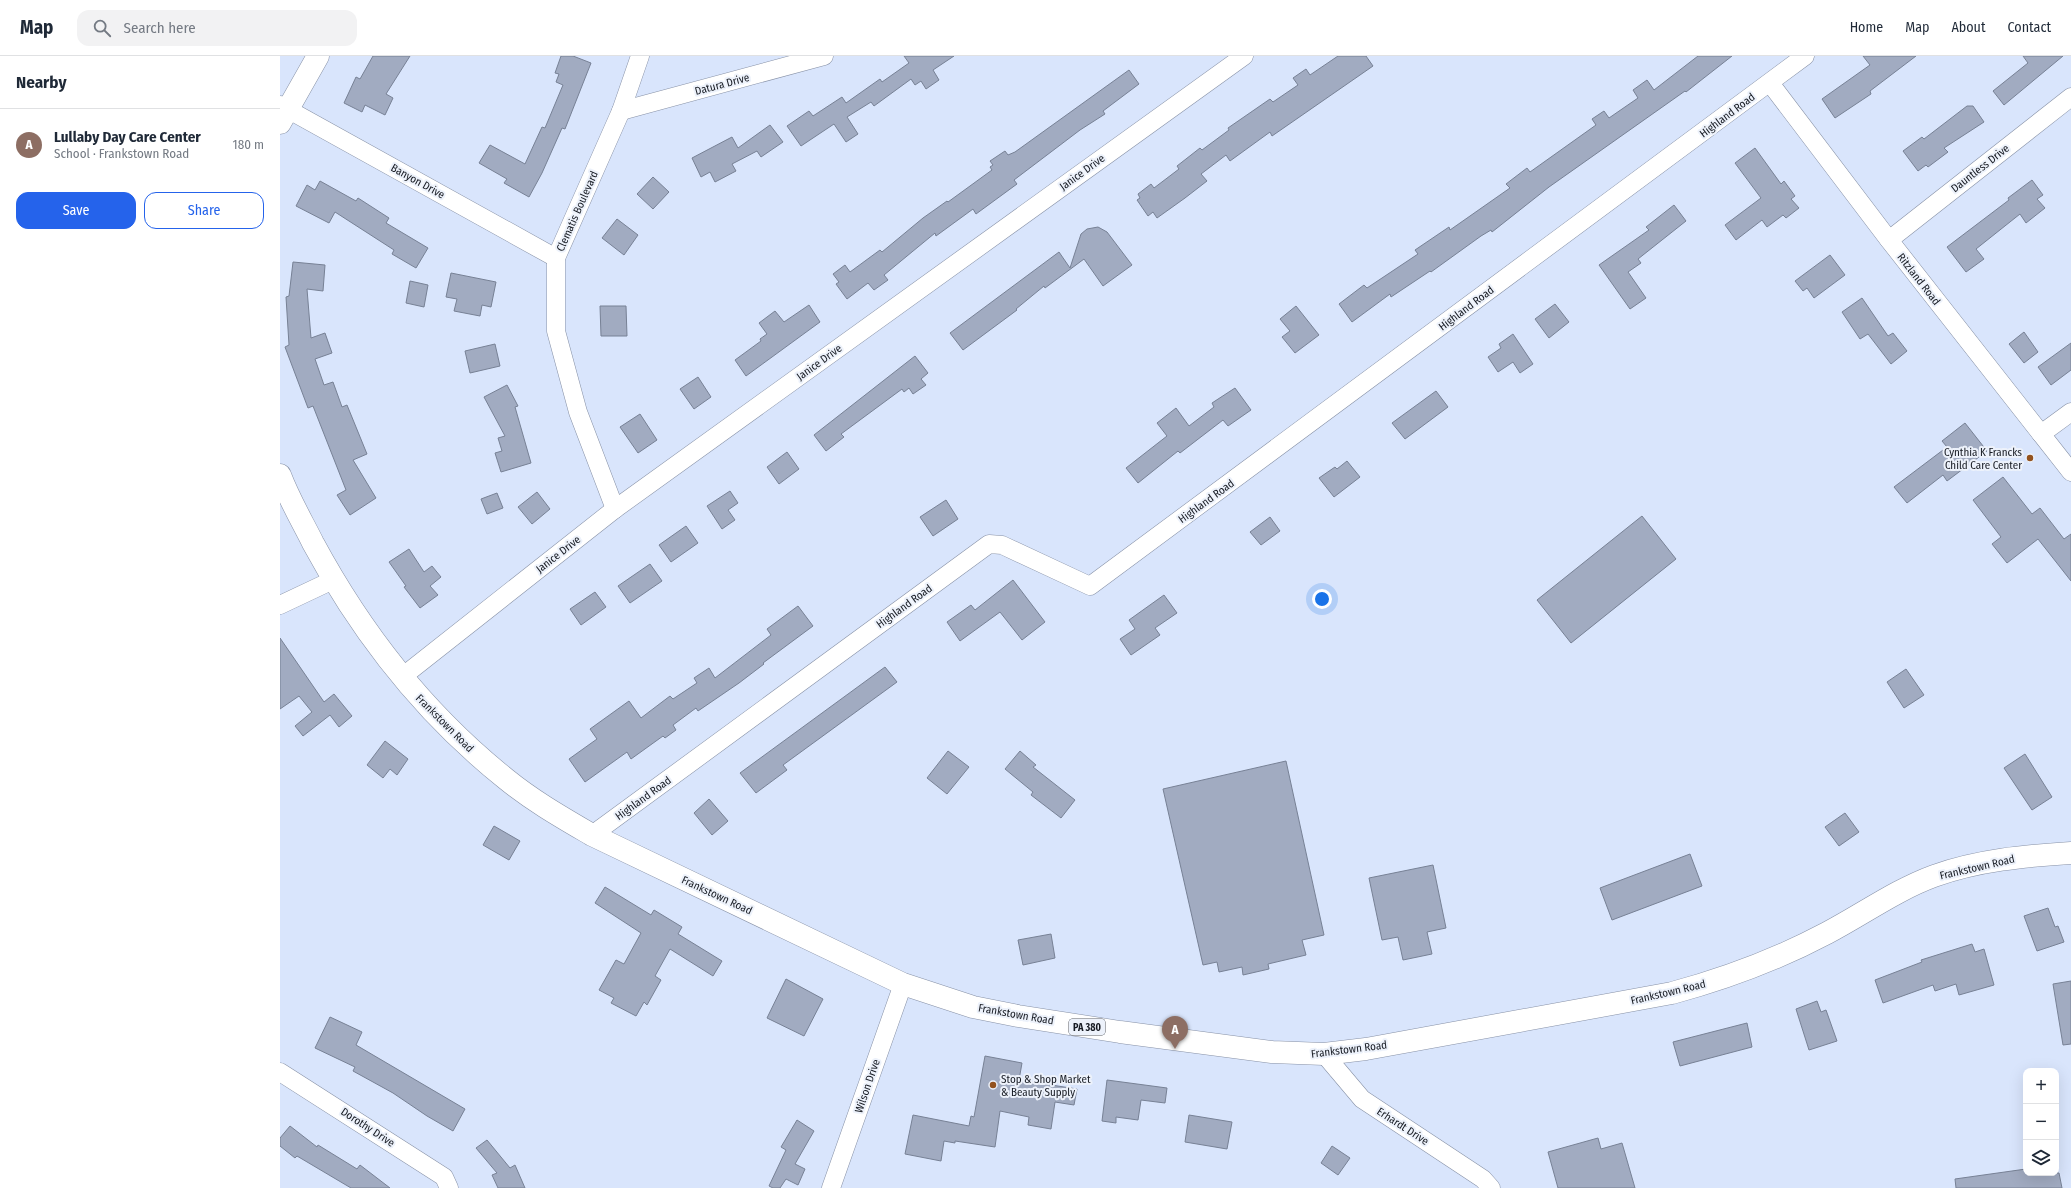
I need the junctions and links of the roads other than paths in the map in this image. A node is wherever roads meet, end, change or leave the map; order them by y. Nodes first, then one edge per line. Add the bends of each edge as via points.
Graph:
1 (318, 56) edge
2 (640, 56) edge
3 (824, 56) edge
4 (1244, 56) edge
5 (1805, 56) edge
6 (1770, 83) junction
7 (2071, 97) edge
8 (620, 111) junction
9 (282, 112) edge
10 (1889, 240) junction
11 (556, 258) junction
12 (2071, 412) edge
13 (2041, 434) junction
14 (2071, 472) edge
15 (280, 475) edge
16 (615, 509) junction
17 (333, 580) junction
18 (280, 605) edge
19 (402, 677) junction
20 (592, 835) junction
21 (2071, 853) edge
22 (903, 984) junction
23 (1324, 1054) junction
24 (280, 1072) edge
25 (449, 1188) edge
26 (832, 1188) edge
27 (1491, 1188) edge

1 - 9 main road
2 - 8 street, Clematis Boulevard
3 - 8 street, Datura Drive
4 - 16 street, Janice Drive
5 - 6 street, Highland Road
6 - 10 street, Ritzland Road
6 - 20 street, Highland Road via 1090,586 1002,545 989,544
7 - 10 street, Dauntless Drive
8 - 11 street, Clematis Boulevard
9 - 11 street, Banyon Drive
10 - 13 street, Ritzland Road
11 - 16 street, Clematis Boulevard via 556,331 578,412
12 - 13 street
13 - 14 street, Ritzland Road
15 - 17 main road, Frankstown Road / PA 380
16 - 19 street, Janice Drive
17 - 18 street
17 - 19 main road, Frankstown Road / PA 380 via 363,627
19 - 20 main road, Frankstown Road / PA 380 via 438,717 490,766 544,806
20 - 22 main road, Frankstown Road / PA 380
21 - 23 main road, Frankstown Road / PA 380 via 2000,859 1934,876 1903,890 1782,956 1740,973 1672,993 1400,1043
22 - 23 main road, Frankstown Road / PA 380 via 973,1007 1018,1016 1254,1050
22 - 26 street, Wilson Drive
23 - 27 street, Erhardt Drive via 1362,1099 1483,1179
24 - 25 street, Dorothy Drive via 444,1176

